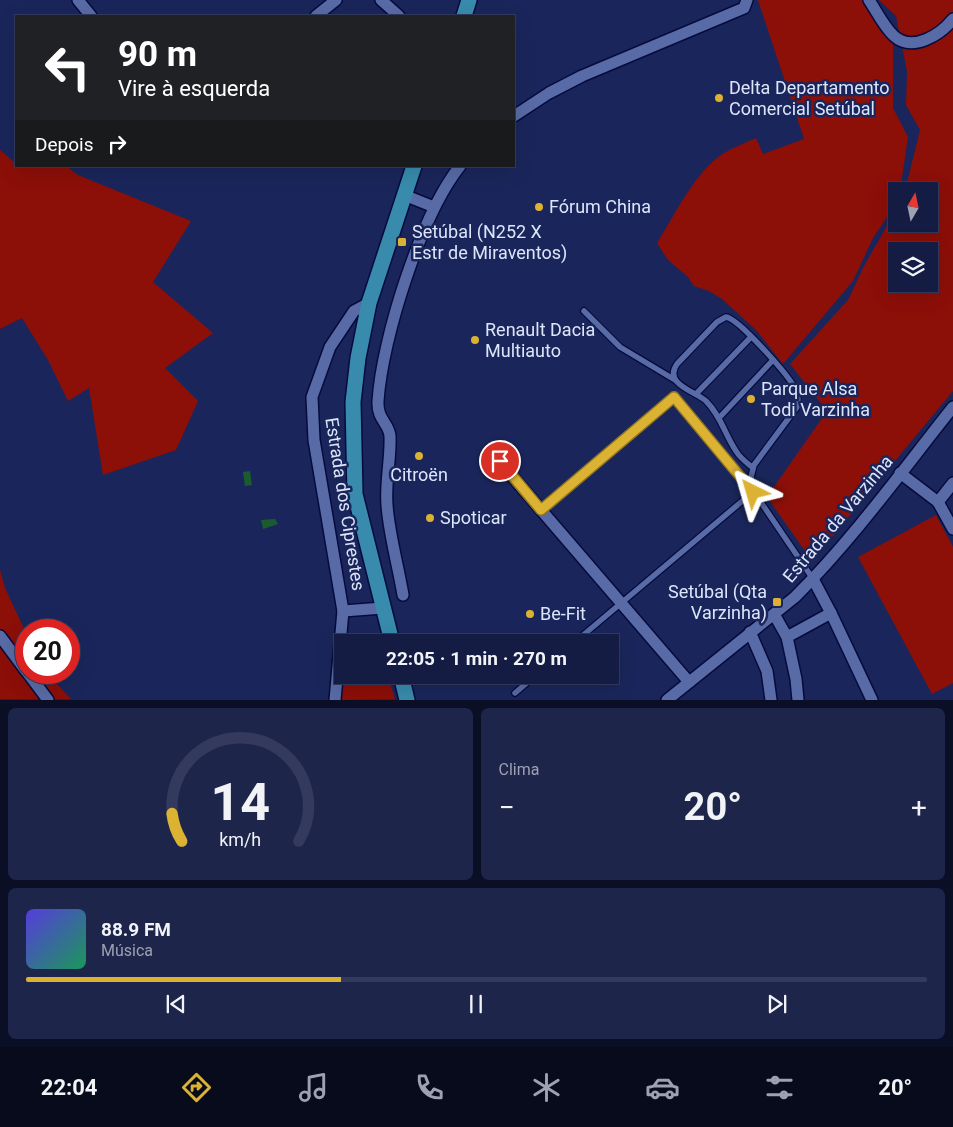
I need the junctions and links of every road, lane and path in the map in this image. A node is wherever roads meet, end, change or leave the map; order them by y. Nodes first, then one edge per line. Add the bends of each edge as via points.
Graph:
1 (78, 0) edge
2 (336, 0) edge
3 (469, 0) edge
4 (869, 0) edge
5 (746, 4) edge
6 (90, 15) edge
7 (317, 15) edge
8 (464, 15) edge
9 (953, 19) edge
10 (515, 115) edge
11 (414, 167) edge
12 (459, 167) edge
13 (404, 195) junction
14 (434, 207) junction
15 (369, 304) junction
16 (584, 311) dead end
17 (751, 337) junction
18 (773, 360) junction
19 (675, 380) junction
20 (696, 394) junction
21 (953, 407) edge
22 (720, 418) junction
23 (500, 461) dead end
24 (753, 468) junction
25 (900, 473) junction
26 (953, 483) edge
27 (753, 492) junction
28 (938, 502) junction
29 (541, 510) junction
30 (953, 529) edge
31 (813, 579) junction
32 (404, 594) dead end
33 (622, 604) junction
34 (383, 608) junction
35 (343, 611) junction
36 (831, 613) junction
37 (774, 614) junction
38 (750, 632) junction
39 (390, 634) edge
40 (585, 634) edge
41 (0, 636) edge
42 (787, 637) junction
43 (15, 656) edge
44 (689, 682) junction
45 (36, 684) edge
46 (403, 684) edge
47 (526, 684) edge
48 (515, 693) dead end
49 (48, 700) edge
50 (335, 700) edge
51 (407, 700) edge
52 (667, 700) edge
53 (772, 700) edge
54 (798, 700) edge
55 (872, 700) edge

1 - 6 street
2 - 7 street
3 - 8 main road
4 - 9 street via 890,32 903,41 928,39
5 - 10 street via 565,84
11 - 13 main road
12 - 14 street
13 - 14 street
13 - 15 main road
14 - 32 street via 397,311 378,402 381,419 390,434 387,505
15 - 34 main road via 358,358 352,435 355,494
15 - 35 street, Estrada dos Ciprestes via 354,311 330,347 312,397 314,440
16 - 19 lane via 620,346
17 - 18 lane
17 - 19 lane via 732,319 720,319 674,367
17 - 20 lane
18 - 22 lane
18 - 24 lane via 793,385 798,403
19 - 20 lane
20 - 22 lane
21 - 25 street, Estrada da Varzinha
22 - 24 lane via 734,449
23 - 29 street
24 - 27 lane
25 - 28 street
25 - 31 street, Estrada da Varzinha
26 - 28 street
27 - 29 lane via 674,397
27 - 31 lane
27 - 33 lane
28 - 30 street
29 - 33 street
31 - 36 street
31 - 37 street, Estrada da Varzinha
33 - 40 lane
33 - 44 street
34 - 35 street
34 - 39 main road
35 - 50 street, Estrada dos Ciprestes
36 - 42 street
36 - 55 street
37 - 38 street, Estrada da Varzinha
37 - 42 street
38 - 44 street, Estrada da Varzinha
38 - 53 street via 767,671
41 - 43 street
42 - 54 street
44 - 52 street, Estrada da Varzinha
45 - 49 street
46 - 51 main road
47 - 48 lane

